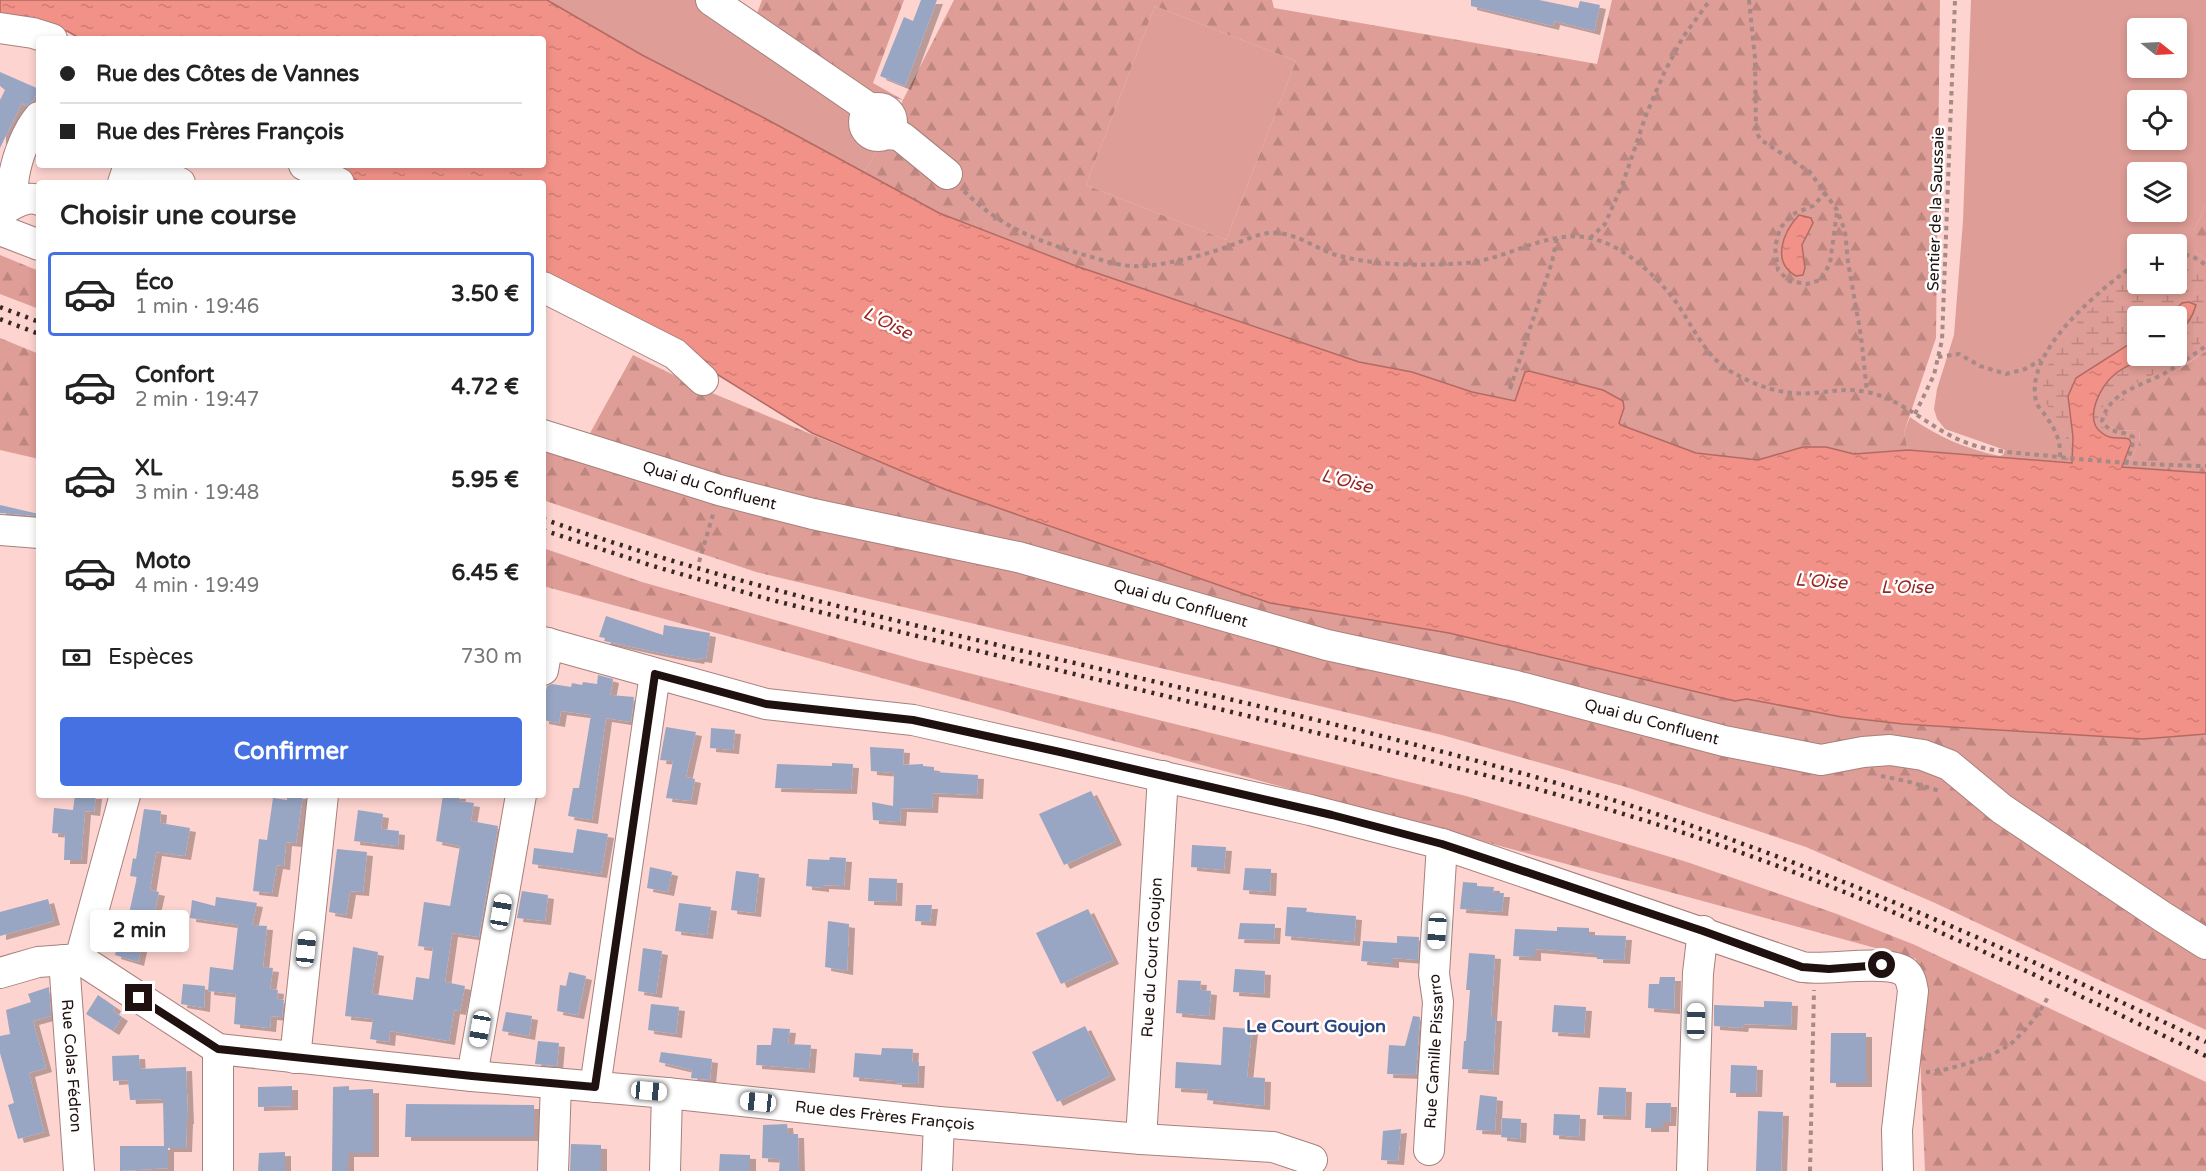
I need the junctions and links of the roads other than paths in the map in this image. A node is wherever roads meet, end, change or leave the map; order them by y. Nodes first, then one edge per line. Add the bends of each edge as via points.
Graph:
1 (711, 0) edge
2 (0, 28) edge
3 (42, 36) edge
4 (0, 46) edge
5 (36, 53) edge
6 (36, 122) edge
7 (150, 168) edge
8 (310, 168) edge
9 (947, 174) road end
10 (174, 180) edge
11 (333, 180) edge
12 (36, 199) edge
13 (2, 217) edge
14 (36, 243) edge
15 (546, 289) edge
16 (703, 380) dead end
17 (546, 436) edge
18 (0, 530) edge
19 (36, 532) edge
20 (546, 652) edge
21 (655, 674) junction
22 (1163, 776) junction
23 (124, 798) edge
24 (323, 798) edge
25 (520, 798) edge
26 (1442, 844) junction
27 (1703, 931) junction
28 (2206, 944) edge
29 (72, 959) junction
30 (0, 973) edge
31 (218, 1049) junction
32 (295, 1058) junction
33 (472, 1076) junction
34 (556, 1083) junction
35 (595, 1087) junction
36 (667, 1093) junction
37 (939, 1122) junction
38 (1141, 1139) junction
39 (1430, 1150) dead end
40 (1312, 1160) dead end
41 (80, 1171) edge
42 (218, 1171) edge
43 (553, 1171) edge
44 (665, 1171) edge
45 (937, 1171) edge
46 (1692, 1171) edge
47 (1898, 1171) edge

1 - 9 street via 880,120
2 - 3 street
4 - 5 street
6 - 13 street via 24,144 12,196
7 - 10 street
8 - 11 street
12 - 13 street via 27,198
13 - 14 street
15 - 16 street via 675,354
17 - 28 street, Quai du Confluent via 719,490 1018,557 1327,645 1516,686 1724,741 1821,760 1890,750 1923,755 1949,765 2002,809
18 - 19 street
20 - 21 street
21 - 22 street via 766,704 913,720
21 - 35 street
22 - 26 street
22 - 38 street, Rue du Court Goujon
23 - 29 street
24 - 32 street
25 - 33 street
26 - 27 street
26 - 39 street, Rue Camille Pissarro
27 - 46 street via 1698,974
27 - 47 street via 1802,967 1882,965 1908,975 1913,991 1897,1130
29 - 30 street via 38,962
29 - 31 street, Rue des Frères François
29 - 41 street, Rue Colas Fédron
31 - 32 street, Rue des Frères François
31 - 42 street
32 - 33 street, Rue des Frères François
33 - 34 street, Rue des Frères François
34 - 35 street, Rue des Frères François
34 - 43 street
35 - 36 street, Rue des Frères François
36 - 37 street, Rue des Frères François
36 - 44 street
37 - 38 street, Rue des Frères François
37 - 45 street
38 - 40 street, Rue des Frères François via 1274,1147

